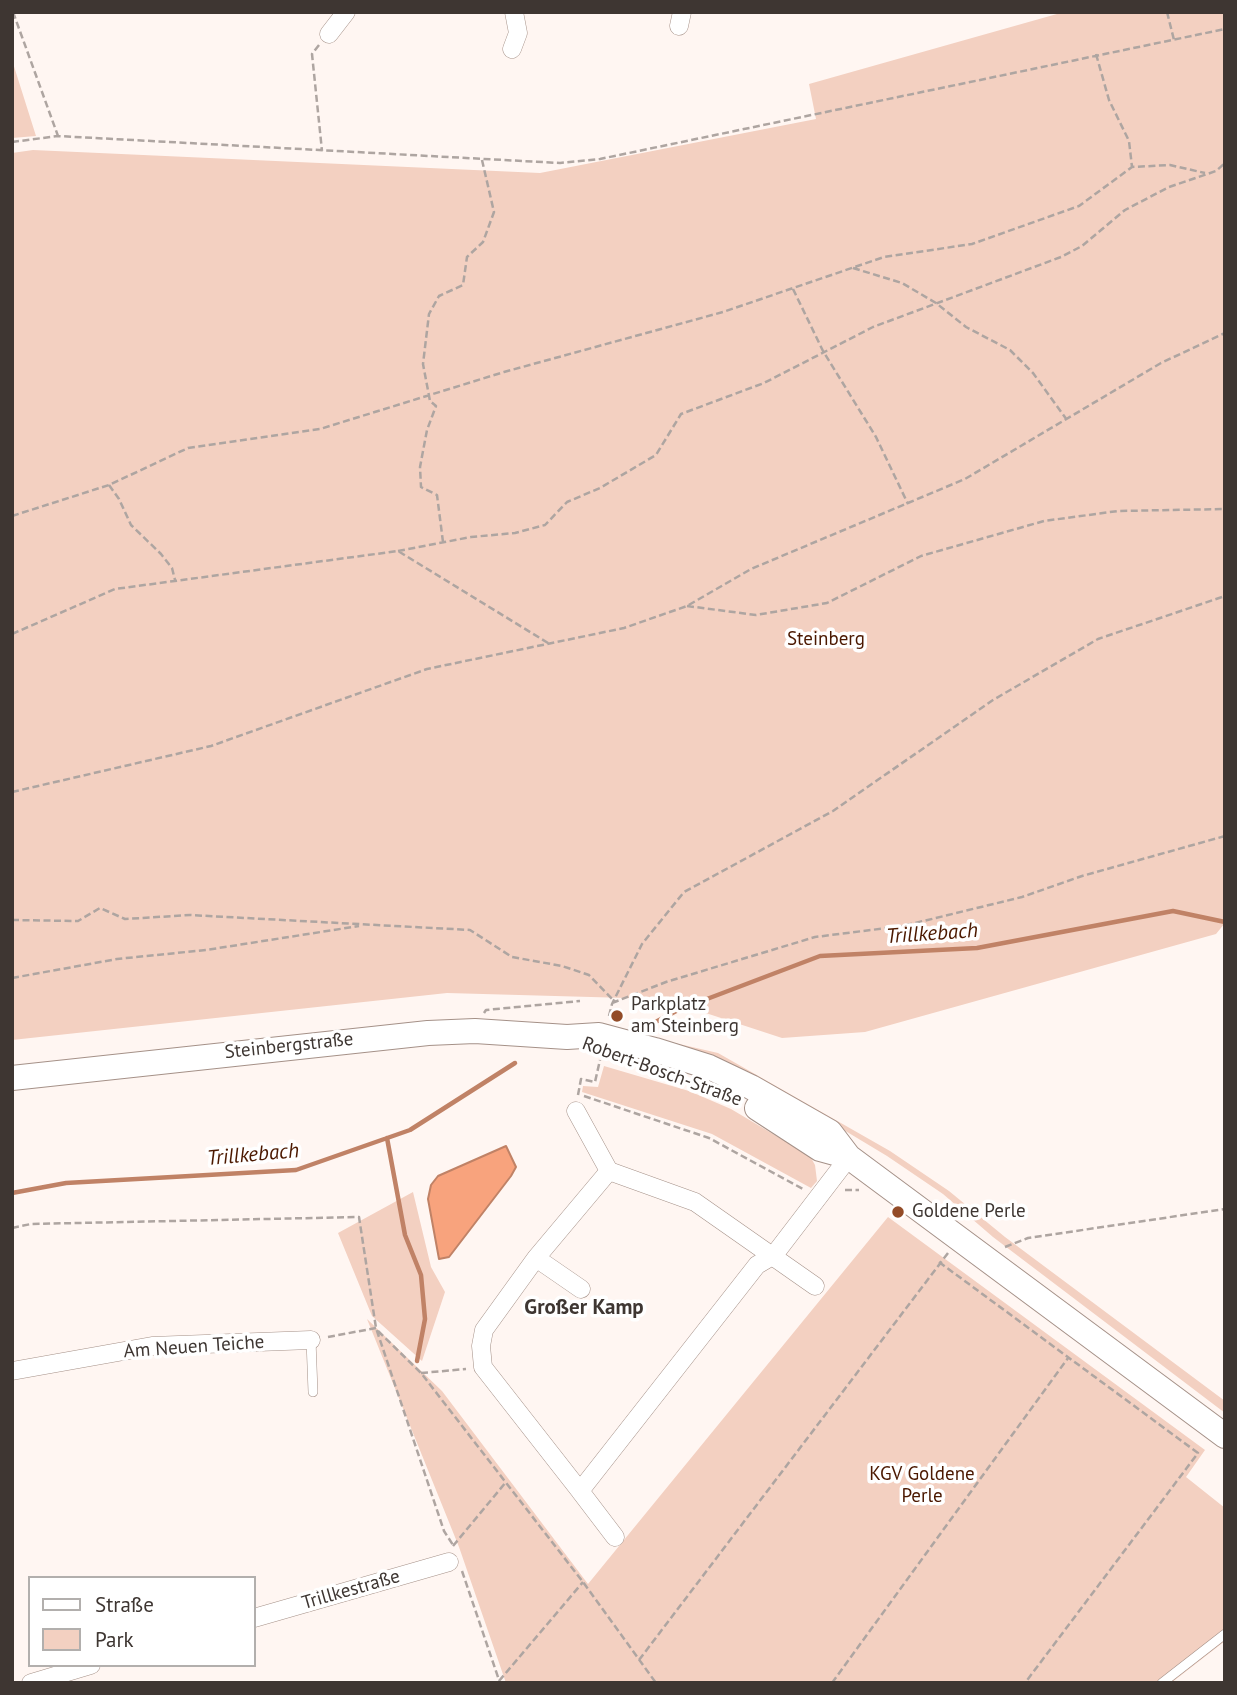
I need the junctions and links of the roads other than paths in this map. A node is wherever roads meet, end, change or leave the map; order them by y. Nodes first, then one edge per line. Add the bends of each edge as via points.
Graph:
1 (346, 12) edge
2 (514, 12) edge
3 (329, 34) road end
4 (512, 49) dead end
5 (567, 1037) joint
6 (12, 1078) edge
7 (576, 1111) dead end
8 (849, 1157) junction
9 (609, 1171) junction
10 (774, 1255) junction
11 (536, 1258) junction
12 (815, 1286) dead end
13 (581, 1290) dead end
14 (311, 1340) joint
15 (12, 1371) edge
16 (313, 1392) dead end
17 (1225, 1436) edge
18 (580, 1491) junction
19 (615, 1536) dead end
20 (454, 1555) road end
21 (256, 1617) edge
22 (1225, 1634) edge
23 (84, 1667) edge
24 (31, 1683) edge
25 (1162, 1683) edge

1 - 3 street
2 - 4 street via 518,33
5 - 6 main road, Steinbergstraße via 475,1031 363,1038
5 - 8 main road, Robert-Bosch-Straße via 593,1051 723,1090 771,1115 820,1149
7 - 9 street
8 - 10 street
8 - 17 main road, Robert-Bosch-Straße
9 - 10 street via 695,1202
9 - 11 street
10 - 12 street
10 - 18 street via 757,1265
11 - 13 street
11 - 18 street via 484,1330 483,1367
14 - 15 street, Am Neuen Teiche via 152,1346
14 - 16 lane
18 - 19 street
20 - 21 street, Trillkestraße
22 - 25 lane
23 - 24 street

